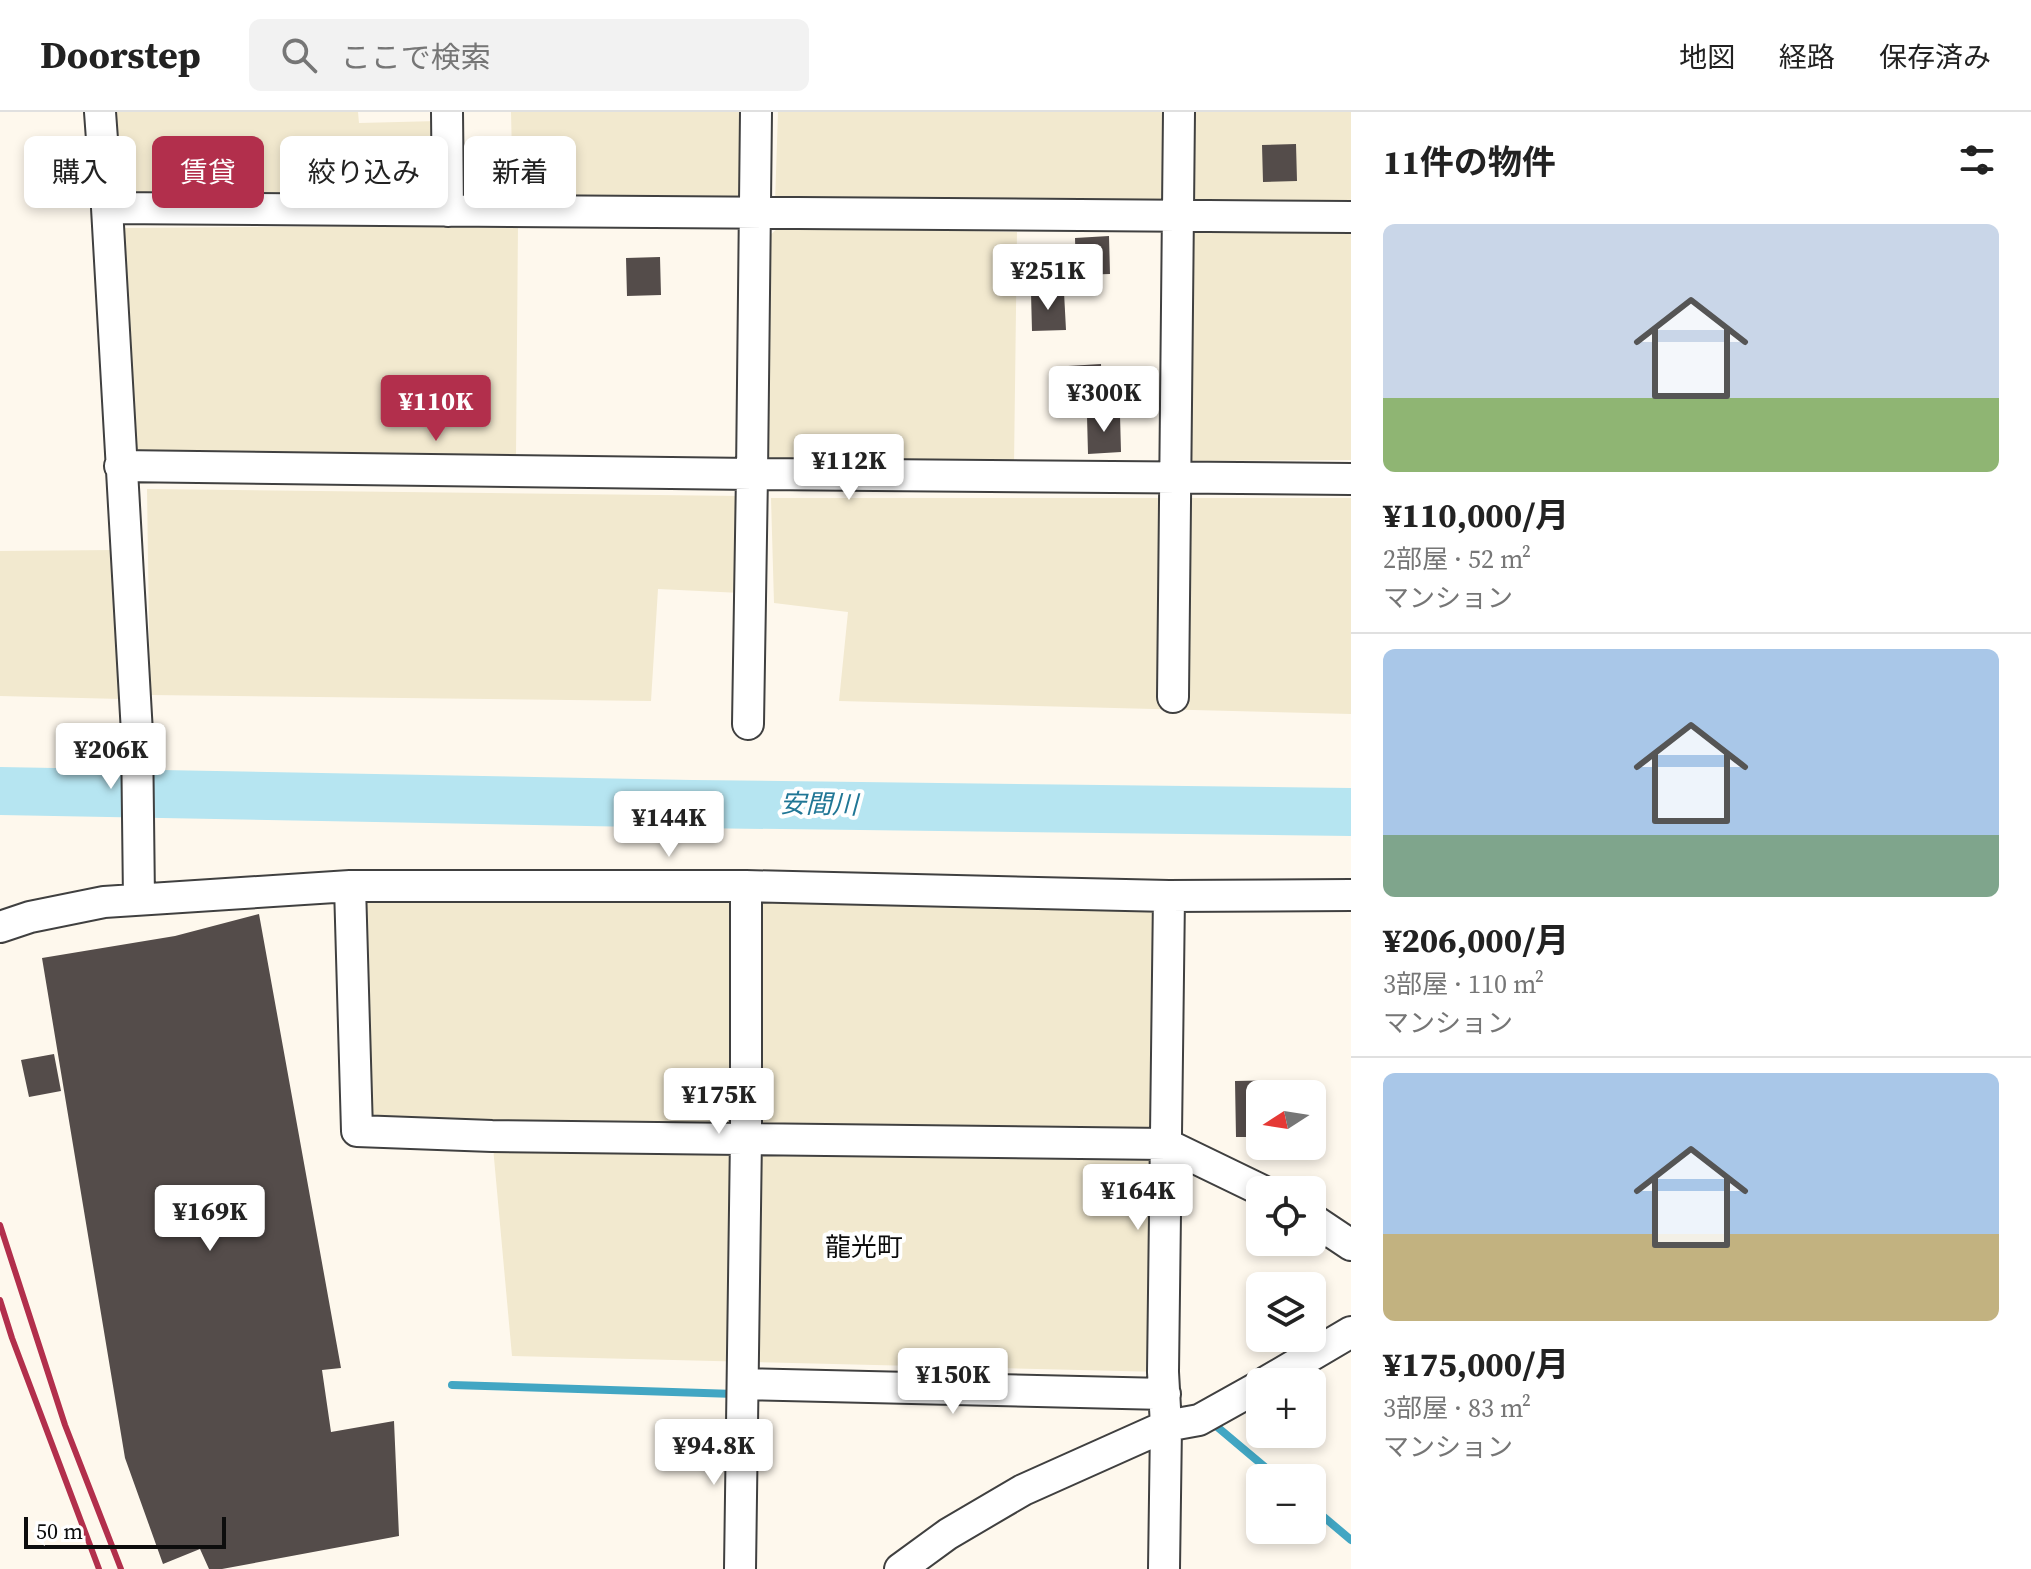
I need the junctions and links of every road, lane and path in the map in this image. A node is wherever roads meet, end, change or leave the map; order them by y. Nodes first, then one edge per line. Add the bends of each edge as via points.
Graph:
1 (100, 112) edge
2 (447, 112) edge
3 (756, 112) edge
4 (1179, 112) edge
5 (102, 136) edge
6 (107, 208) joint
7 (448, 211) junction
8 (754, 212) junction
9 (1179, 217) junction
10 (1351, 217) edge
11 (120, 466) junction
12 (752, 474) junction
13 (1177, 478) junction
14 (1351, 479) edge
15 (1173, 697) dead end
16 (748, 724) dead end
17 (350, 886) junction
18 (746, 886) junction
19 (1351, 895) edge
20 (1169, 896) junction
21 (139, 899) junction
22 (0, 927) edge
23 (746, 1137) junction
24 (1166, 1144) junction
25 (1246, 1183) edge
26 (1326, 1228) edge
27 (1351, 1245) edge
28 (1351, 1332) edge
29 (1290, 1368) edge
30 (743, 1392) junction
31 (1165, 1394) junction
32 (1246, 1394) edge
33 (1166, 1426) junction
34 (740, 1569) edge
35 (900, 1569) edge
36 (1164, 1569) edge

1 - 5 street
2 - 7 street
3 - 8 street
4 - 9 street
6 - 7 street
6 - 11 street
7 - 8 street
8 - 9 street
8 - 12 street
9 - 10 street
9 - 13 street
11 - 12 street
11 - 21 street via 137,733
12 - 13 street
12 - 16 street
13 - 14 street
13 - 15 street
17 - 18 street
17 - 21 street
17 - 23 street via 357,1131
18 - 20 street
18 - 23 street
19 - 20 street
20 - 24 street
21 - 22 street
23 - 24 street
23 - 30 street
24 - 25 street
24 - 31 street
26 - 27 street
28 - 29 street
30 - 31 street
30 - 34 street
31 - 33 street
32 - 33 street via 1199,1420
33 - 35 street via 1023,1490
33 - 36 street

